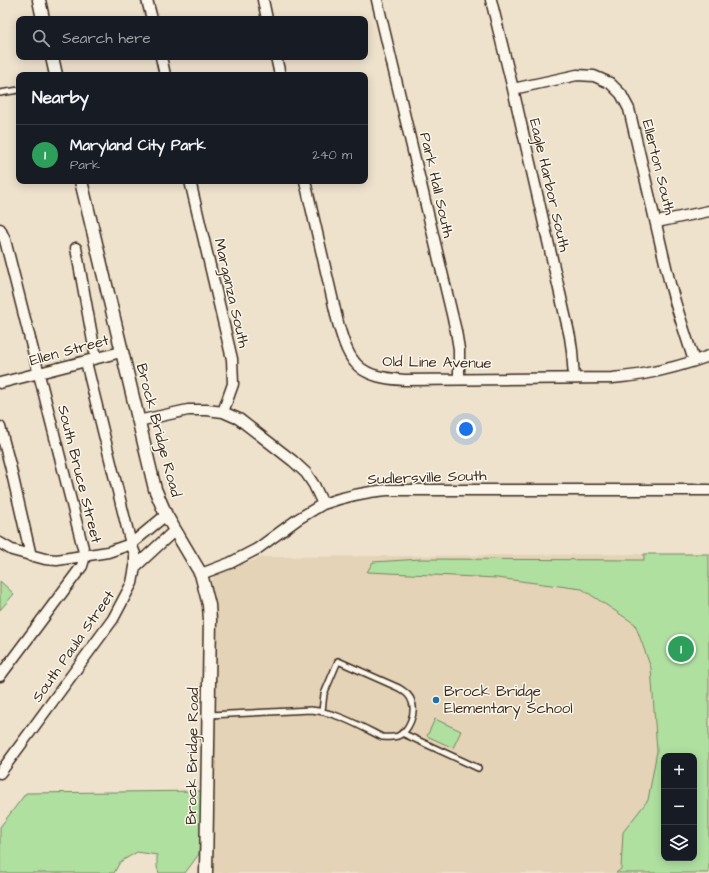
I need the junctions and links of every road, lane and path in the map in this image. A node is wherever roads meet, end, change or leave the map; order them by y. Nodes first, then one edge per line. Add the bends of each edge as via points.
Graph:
1 (39, 0) edge
2 (147, 0) edge
3 (263, 0) edge
4 (378, 0) edge
5 (491, 0) edge
6 (42, 16) edge
7 (151, 16) edge
8 (267, 16) edge
9 (53, 60) edge
10 (162, 60) edge
11 (277, 60) edge
12 (55, 72) edge
13 (164, 72) edge
14 (279, 72) edge
15 (513, 89) junction
16 (16, 90) edge
17 (0, 93) edge
18 (82, 184) edge
19 (191, 184) edge
20 (306, 184) edge
21 (709, 211) edge
22 (657, 222) junction
23 (0, 229) edge
24 (76, 248) dead end
25 (121, 352) junction
26 (709, 356) edge
27 (96, 358) junction
28 (694, 361) junction
29 (86, 362) junction
30 (39, 374) junction
31 (574, 378) junction
32 (459, 379) junction
33 (0, 383) edge
34 (224, 412) junction
35 (138, 421) junction
36 (0, 427) edge
37 (709, 490) edge
38 (323, 504) junction
39 (166, 515) junction
40 (175, 530) junction
41 (0, 543) edge
42 (131, 544) junction
43 (31, 556) junction
44 (85, 556) junction
45 (135, 567) junction
46 (201, 574) junction
47 (0, 676) edge
48 (322, 711) junction
49 (208, 715) junction
50 (402, 733) junction
51 (478, 768) dead end
52 (0, 773) edge
53 (206, 873) edge

1 - 6 street
2 - 7 street
3 - 8 street
4 - 32 street, Park Hall South via 456,331
5 - 15 street, Eagle Harbor South
9 - 12 street
10 - 13 street
11 - 14 street
15 - 22 street, Ellerton South via 577,74 594,76 610,83 621,94 629,109
15 - 31 street, Eagle Harbor South via 570,337
16 - 17 lane
18 - 25 street, Brock Bridge Road
19 - 34 street, Marganza South via 232,359 233,384
20 - 32 street, Old Line Avenue via 338,323 351,358 362,370 387,379
21 - 22 street
22 - 28 street, Ellerton South via 670,284
23 - 30 street, South Bruce Street
24 - 27 street
25 - 27 street, Ellen Street
25 - 35 street, Brock Bridge Road
26 - 28 street, Old Line Avenue
27 - 29 street, Ellen Street
28 - 31 street, Old Line Avenue via 641,375
29 - 30 street, Ellen Street
29 - 42 street, South Paula Street
30 - 33 street, Ellen Street
30 - 44 street, South Bruce Street
31 - 32 street, Old Line Avenue
34 - 35 street via 188,410
34 - 38 street via 239,419 306,473
35 - 39 street, Brock Bridge Road via 154,490
36 - 43 street
37 - 38 street, Sudlersville South via 387,490 345,497
38 - 46 street, Sudlersville South via 257,549
39 - 40 street, Brock Bridge Road
39 - 42 street
40 - 45 street
40 - 46 street, Brock Bridge Road
41 - 43 street
42 - 44 street
42 - 45 street, South Paula Street via 135,554
43 - 44 street via 57,560
44 - 47 street, South Bruce Street via 82,566
45 - 52 street, South Paula Street via 132,583 113,619
46 - 49 street, Brock Bridge Road via 210,620
48 - 49 lane
48 - 50 lane via 382,737 399,736
48 - 50 lane via 324,694 338,661 406,692 413,703 413,710 409,725
49 - 53 street, Brock Bridge Road
50 - 51 lane

